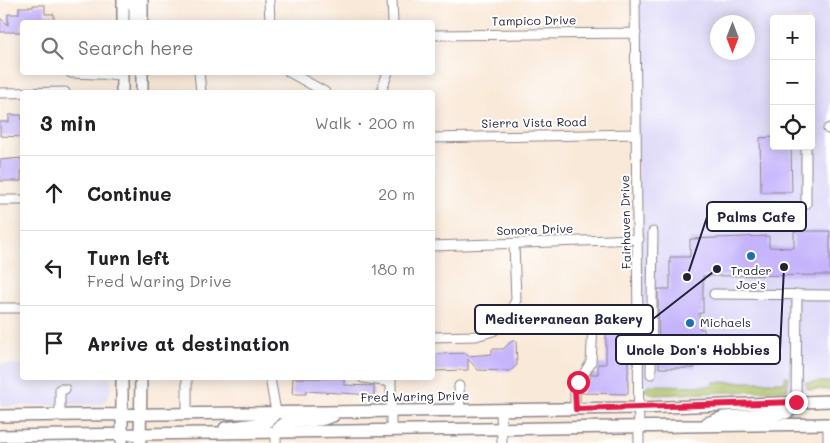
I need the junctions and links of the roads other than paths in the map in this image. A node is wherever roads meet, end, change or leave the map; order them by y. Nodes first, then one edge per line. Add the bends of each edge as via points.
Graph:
1 (123, 0) edge
2 (131, 0) edge
3 (142, 0) edge
4 (270, 0) edge
5 (392, 0) edge
6 (635, 0) edge
7 (122, 20) edge
8 (135, 20) edge
9 (142, 20) edge
10 (270, 20) edge
11 (392, 20) edge
12 (636, 33) junction
13 (435, 35) edge
14 (122, 75) edge
15 (142, 75) edge
16 (199, 75) edge
17 (294, 75) edge
18 (387, 75) edge
19 (122, 90) edge
20 (142, 90) edge
21 (201, 90) edge
22 (321, 90) edge
23 (381, 90) edge
24 (0, 93) edge
25 (20, 93) edge
26 (636, 134) junction
27 (435, 138) edge
28 (806, 150) edge
29 (0, 200) edge
30 (20, 200) edge
31 (806, 204) dead end
32 (653, 232) dead end
33 (639, 239) junction
34 (514, 244) junction
35 (435, 246) edge
36 (714, 294) dead end
37 (797, 294) junction
38 (830, 295) edge
39 (0, 308) edge
40 (20, 308) edge
41 (639, 325) junction
42 (435, 338) edge
43 (651, 374) dead end
44 (122, 380) edge
45 (141, 380) edge
46 (187, 380) edge
47 (270, 380) edge
48 (391, 380) edge
49 (459, 386) dead end
50 (65, 389) dead end
51 (830, 401) edge
52 (796, 402) junction
53 (639, 408) junction
54 (576, 409) junction
55 (460, 410) junction
56 (501, 410) junction
57 (276, 412) junction
58 (347, 412) junction
59 (391, 412) junction
60 (186, 413) junction
61 (122, 414) junction
62 (140, 414) junction
63 (60, 415) junction
64 (0, 416) edge
65 (829, 424) edge
66 (696, 426) junction
67 (639, 428) junction
68 (502, 429) junction
69 (391, 430) junction
70 (214, 433) junction
71 (0, 436) edge
72 (15, 436) junction
73 (276, 438) edge
74 (122, 439) edge
75 (140, 439) edge
76 (36, 443) edge
77 (502, 443) edge
78 (639, 443) edge
79 (828, 443) edge

1 - 7 main road
2 - 8 main road
3 - 9 main road
4 - 10 street
5 - 11 street
6 - 12 street, Fairhaven Drive
12 - 13 street, Tampico Drive
12 - 26 street, Fairhaven Drive
14 - 19 main road
15 - 20 main road
16 - 21 street
17 - 22 street
18 - 23 street
24 - 25 street
26 - 27 street, Sierra Vista Road
26 - 33 street, Fairhaven Drive
28 - 31 street
29 - 30 street
32 - 43 street
33 - 34 street, Sonora Drive
33 - 41 street, Fairhaven Drive
34 - 35 street, Sonora Drive
34 - 42 street via 516,300 505,322 476,336
36 - 37 street
37 - 38 street
37 - 52 street
39 - 40 street
41 - 53 street, Fairhaven Drive
41 - 54 street via 593,326 591,362 575,389
44 - 61 main road
45 - 62 main road
46 - 60 street
47 - 57 street
48 - 59 street
49 - 55 street
50 - 63 street via 60,389
51 - 52 main road, Fred Waring Drive
52 - 53 main road, Fred Waring Drive
52 - 66 main road via 786,413 724,417
53 - 54 main road, Fred Waring Drive
53 - 67 street, Fairhaven Drive
54 - 56 main road, Fred Waring Drive
55 - 56 main road, Fred Waring Drive
55 - 59 main road, Fred Waring Drive
56 - 68 street
57 - 58 main road, Fred Waring Drive
57 - 60 main road, Fred Waring Drive
57 - 70 main road via 268,422 236,425
58 - 59 main road, Fred Waring Drive
58 - 73 main road via 319,420 288,421 280,424
59 - 69 street
60 - 62 main road, Fred Waring Drive
61 - 62 main road, Fred Waring Drive
61 - 63 main road, Fred Waring Drive
61 - 74 main road
62 - 75 main road
63 - 64 main road, Fred Waring Drive
65 - 66 main road
65 - 79 street
66 - 67 main road
67 - 68 main road
67 - 78 street, Fairhaven Drive
68 - 69 main road
68 - 77 street
69 - 73 main road
70 - 73 main road
70 - 75 main road
71 - 72 main road
72 - 74 main road
72 - 76 main road
74 - 75 main road

